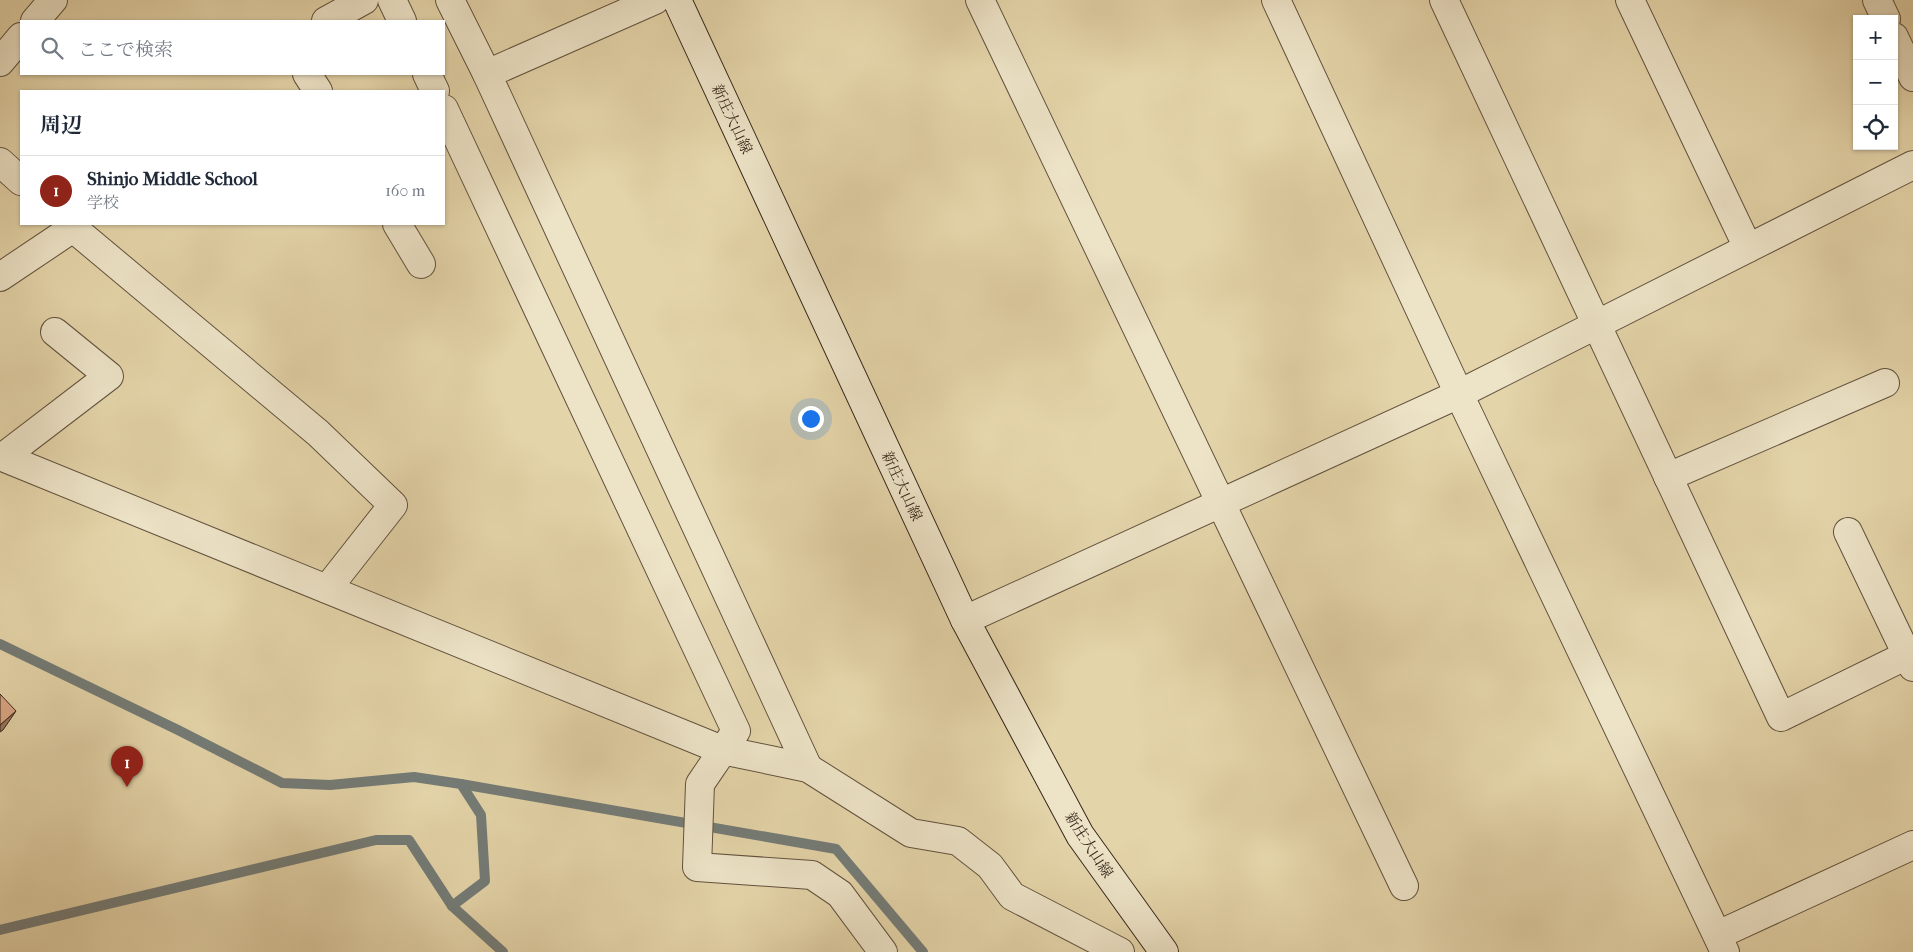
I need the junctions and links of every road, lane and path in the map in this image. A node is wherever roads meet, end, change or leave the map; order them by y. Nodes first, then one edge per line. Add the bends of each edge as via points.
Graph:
1 (53, 0) edge
2 (364, 0) edge
3 (392, 0) edge
4 (450, 0) edge
5 (655, 0) edge
6 (677, 0) edge
7 (980, 0) edge
8 (1276, 0) edge
9 (1444, 0) edge
10 (1630, 0) edge
11 (1877, 0) edge
12 (1884, 15) edge
13 (36, 20) edge
14 (328, 20) edge
15 (402, 20) edge
16 (20, 38) edge
17 (1898, 45) edge
18 (0, 62) edge
19 (487, 74) junction
20 (309, 75) edge
21 (427, 75) edge
22 (1913, 76) edge
23 (317, 90) edge
24 (435, 90) edge
25 (445, 111) edge
26 (0, 162) edge
27 (1913, 165) edge
28 (20, 180) edge
29 (398, 225) edge
30 (71, 226) edge
31 (1748, 248) junction
32 (421, 264) dead end
33 (0, 277) edge
34 (1596, 325) junction
35 (55, 332) dead end
36 (1885, 383) dead end
37 (1459, 394) junction
38 (2, 457) edge
39 (1668, 477) junction
40 (1220, 503) junction
41 (1848, 532) dead end
42 (327, 589) junction
43 (965, 620) junction
44 (1910, 661) edge
45 (722, 750) junction
46 (808, 768) junction
47 (1913, 845) edge
48 (1404, 886) dead end
49 (1722, 944) edge
50 (883, 952) edge
51 (1120, 952) edge
52 (1164, 952) edge

1 - 13 street
2 - 14 street
3 - 15 street
4 - 19 street
5 - 19 street
6 - 43 street, 新庄大山線
7 - 40 street
8 - 37 street
9 - 34 street
10 - 31 street
11 - 12 street
16 - 18 street
17 - 22 street
19 - 46 street
20 - 23 street
21 - 24 street
25 - 45 street via 736,731
26 - 28 street
27 - 31 street
29 - 32 street
30 - 33 street
30 - 42 street via 318,433 393,505
31 - 34 street
34 - 37 street
34 - 39 street
35 - 38 street via 109,376
36 - 39 street
37 - 40 street
37 - 49 street
38 - 42 street
39 - 44 street via 1781,717
40 - 43 street
40 - 48 street
41 - 44 street
42 - 45 street
43 - 52 street, 新庄大山線 via 1080,835
45 - 46 street
45 - 50 street via 700,784 697,866 812,875 840,894
46 - 51 street via 911,833 958,841 990,866 1012,896
47 - 49 street

